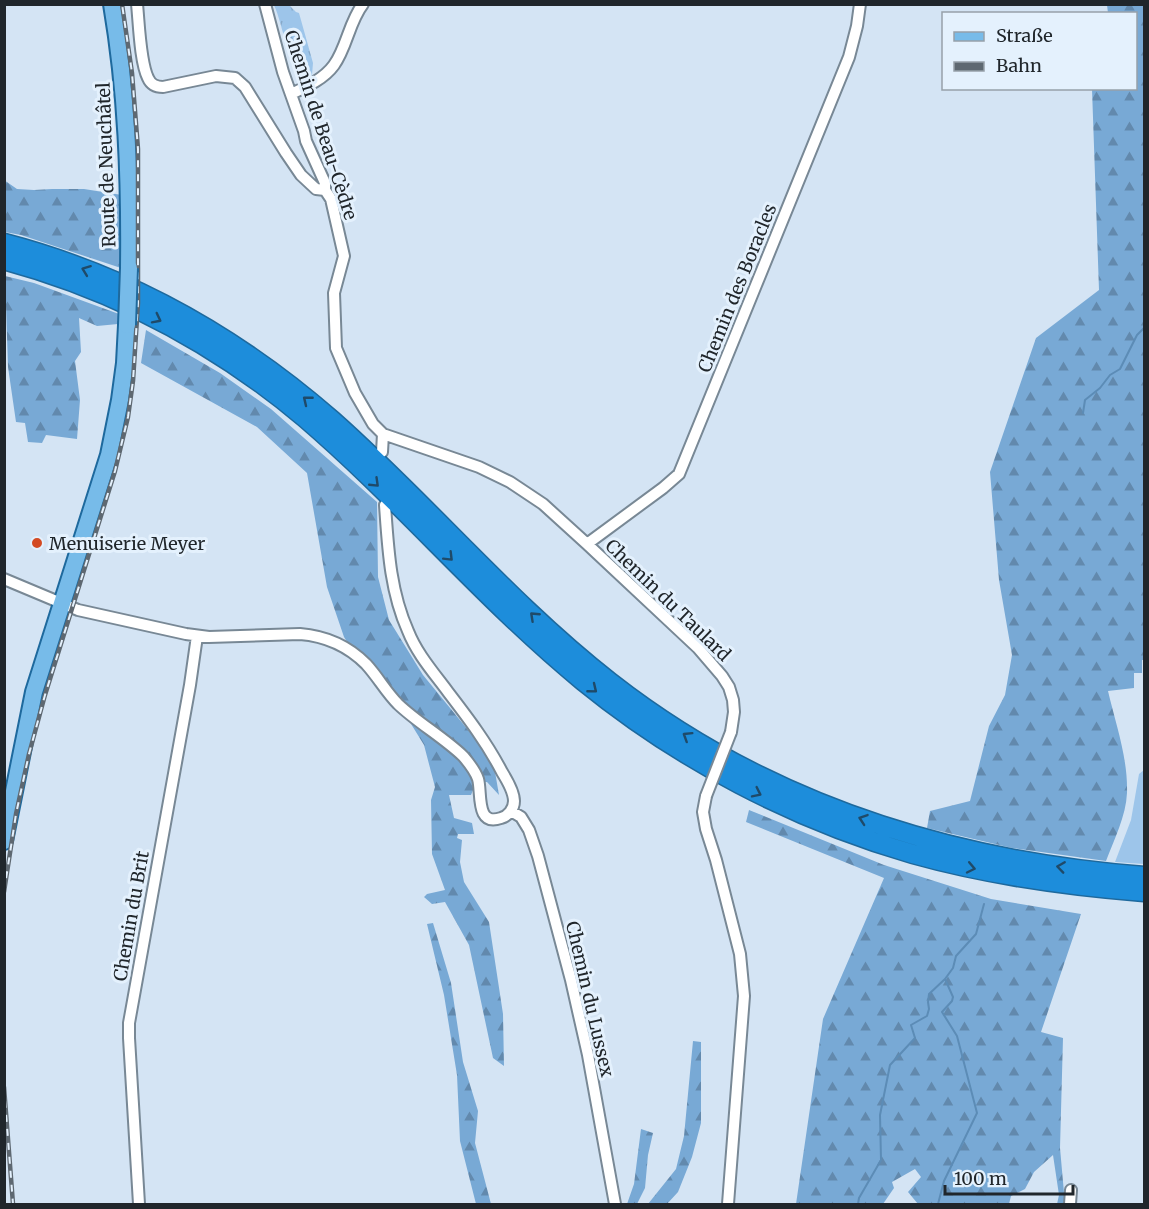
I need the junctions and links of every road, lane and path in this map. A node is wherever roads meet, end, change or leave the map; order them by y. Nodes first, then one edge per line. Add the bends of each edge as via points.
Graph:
1 (112, 4) edge
2 (137, 4) edge
3 (265, 4) edge
4 (363, 4) edge
5 (860, 4) edge
6 (291, 94) junction
7 (325, 190) junction
8 (4, 243) edge
9 (4, 260) edge
10 (383, 434) junction
11 (382, 452) dead end
12 (385, 505) dead end
13 (587, 544) junction
14 (4, 579) edge
15 (61, 604) junction
16 (197, 636) junction
17 (512, 810) junction
18 (4, 841) edge
19 (916, 846) junction
20 (1144, 876) edge
21 (1116, 882) junction
22 (1144, 892) edge
23 (1071, 1190) dead end
24 (139, 1204) edge
25 (615, 1204) edge
26 (728, 1204) edge
27 (1070, 1204) edge

1 - 15 main road, Route de Neuchâtel, bridge via 126,112 129,173 127,325 121,391 109,455
2 - 7 street via 147,78 152,84 163,87 216,76 235,78 245,87 301,175 316,189
3 - 6 street, Chemin de Beau-Cèdre
4 - 6 street via 335,63 320,78
5 - 13 street, Chemin des Boracles via 849,57 679,474
6 - 7 street, Chemin de Beau-Cèdre
7 - 10 street, Chemin de Beau-Cèdre via 331,199 344,256 334,293 336,348 355,393
19 -> 8 highway via 727,759 610,682 556,637 351,438 269,369 208,329 134,290
9 -> 19 highway via 74,282 139,310 260,382 341,450 557,659 659,737 776,803 832,826
10 - 11 street
10 - 13 street, Chemin du Taulard via 479,467 510,483 543,504
12 - 17 street, Chemin du Lussex via 390,569 408,633 496,759 514,796
13 - 26 street, Chemin du Taulard, bridge via 698,648 722,676 733,700 730,732 706,796 704,812 740,954 744,996
14 - 15 street
15 - 16 street
15 - 18 main road, Route de Neuchâtel via 34,692
16 - 17 street via 307,634 341,646 366,664 399,704 470,764 478,778 486,816 503,817
16 - 24 street, Chemin du Brit via 129,1023
17 - 25 street, Chemin du Lussex via 529,830 571,980
19 - 21 highway via 970,850
20 - 21 highway
21 - 22 highway
23 - 27 street

